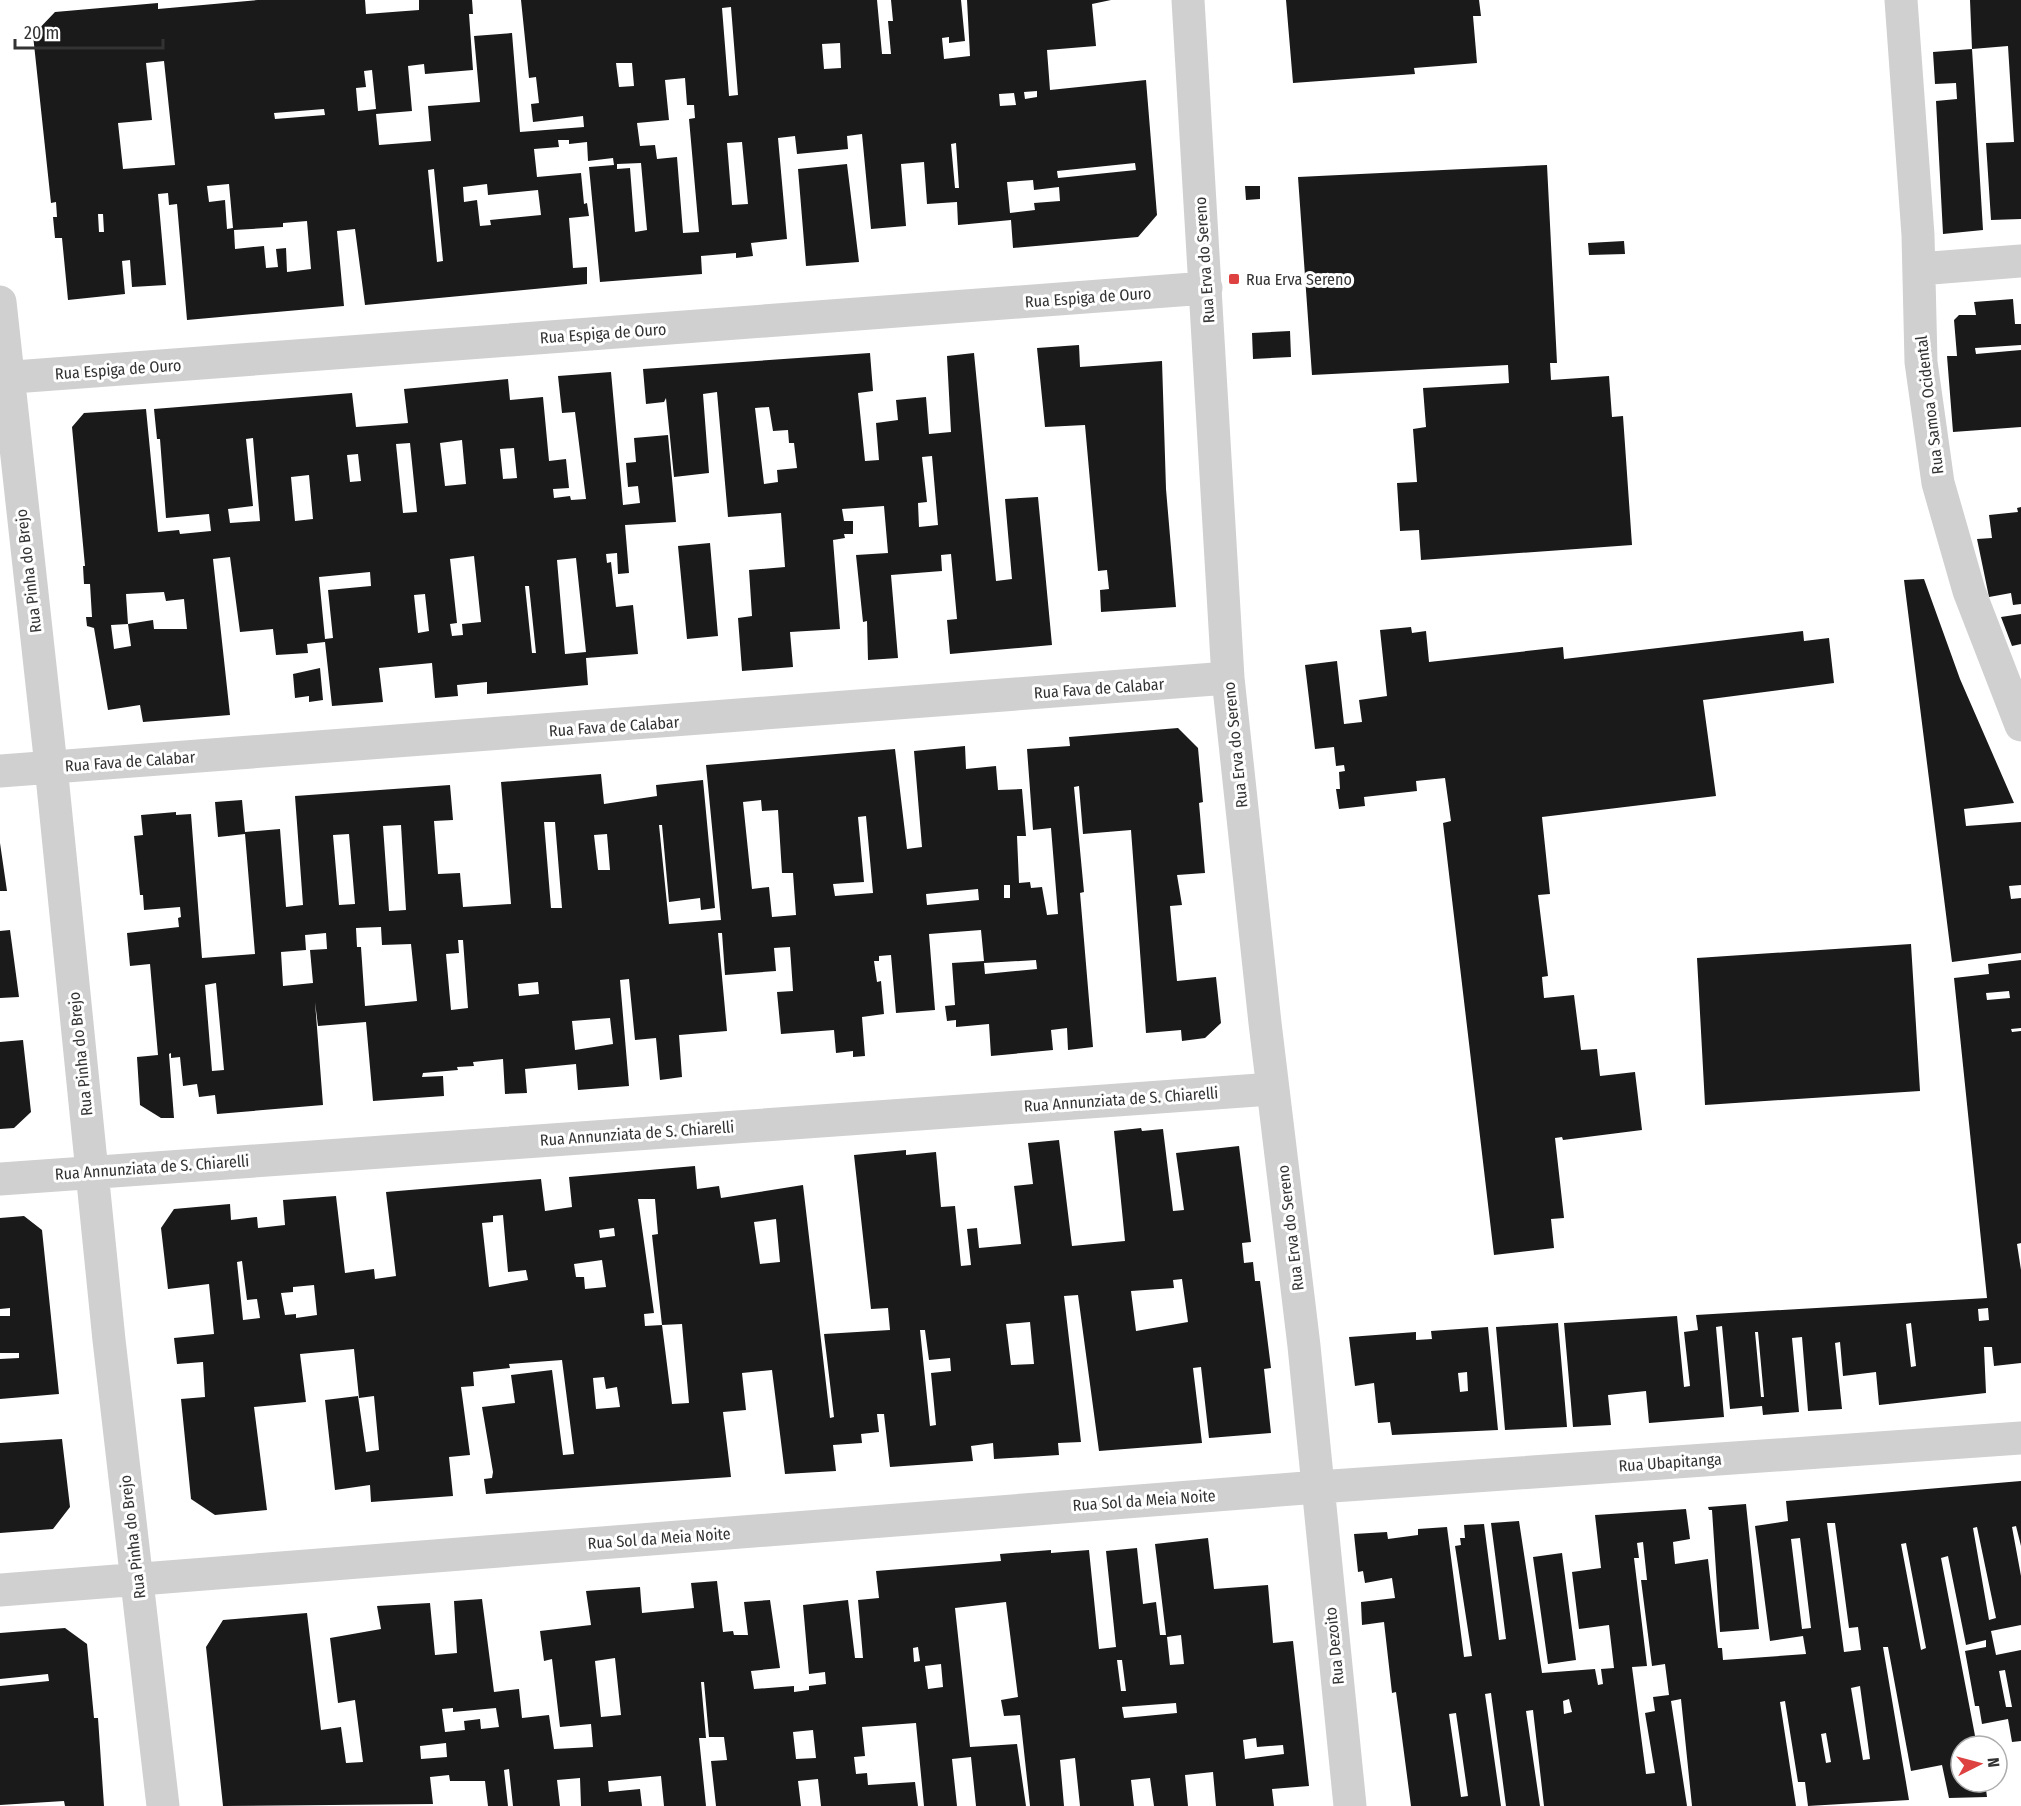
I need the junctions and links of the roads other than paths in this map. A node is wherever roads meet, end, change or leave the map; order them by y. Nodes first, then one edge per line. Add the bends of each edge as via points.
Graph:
1 (1188, 0) edge
2 (1901, 0) edge
3 (2021, 261) edge
4 (1919, 269) junction
5 (1206, 288) junction
6 (0, 302) edge
7 (3, 378) edge
8 (1228, 678) junction
9 (2021, 725) edge
10 (51, 766) junction
11 (0, 771) edge
12 (1273, 1089) junction
13 (92, 1172) junction
14 (0, 1179) edge
15 (2021, 1438) edge
16 (1318, 1486) junction
17 (136, 1578) junction
18 (0, 1590) edge
19 (163, 1806) edge
20 (1350, 1806) edge

1 - 5 street, Rua Erva do Sereno
2 - 4 street, Rua Samoa Ocidental
3 - 4 street
4 - 9 street, Rua Samoa Ocidental via 1921,362 1938,483 1969,591
5 - 7 street, Rua Espiga de Ouro
5 - 8 street, Rua Erva do Sereno
6 - 7 street, Rua Pinha do Brejo
7 - 10 street, Rua Pinha do Brejo
8 - 10 street, Rua Fava de Calabar
8 - 12 street, Rua Erva do Sereno
10 - 11 street, Rua Fava de Calabar
10 - 13 street, Rua Pinha do Brejo
12 - 13 street, Rua Annunziata de S. Chiarelli
12 - 16 street, Rua Erva do Sereno
13 - 14 street, Rua Annunziata de S. Chiarelli
13 - 17 street, Rua Pinha do Brejo
15 - 16 street, Rua Ubapitanga
16 - 17 street, Rua Sol da Meia Noite
16 - 20 street, Rua Dezoito
17 - 18 street, Rua Sol da Meia Noite
17 - 19 street, Rua Pinha do Brejo

